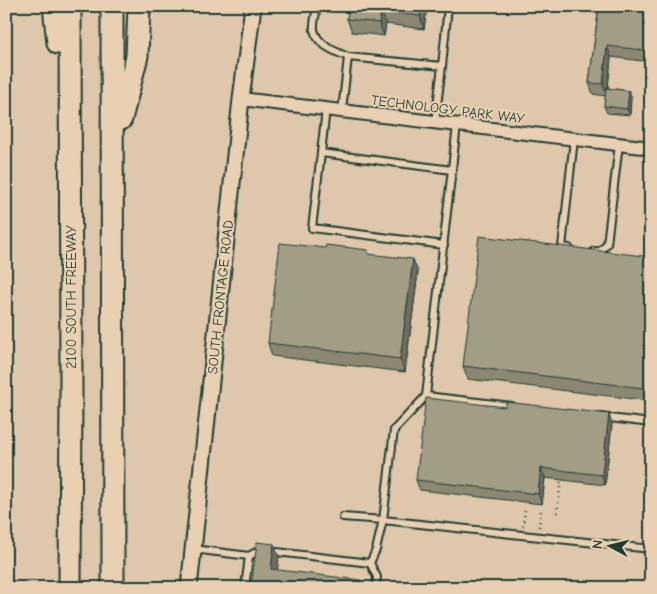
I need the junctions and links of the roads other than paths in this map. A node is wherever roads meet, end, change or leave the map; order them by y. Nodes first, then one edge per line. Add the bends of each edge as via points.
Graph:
1 (54, 6) edge
2 (70, 6) edge
3 (112, 6) edge
4 (139, 6) edge
5 (253, 6) edge
6 (317, 6) edge
7 (448, 6) edge
8 (348, 57) junction
9 (442, 66) junction
10 (241, 99) junction
11 (326, 109) junction
12 (342, 111) junction
13 (435, 122) junction
14 (457, 125) junction
15 (574, 139) junction
16 (619, 144) junction
17 (651, 148) edge
18 (113, 151) junction
19 (321, 153) junction
20 (452, 170) junction
21 (444, 245) junction
22 (580, 249) edge
23 (590, 250) edge
24 (71, 391) junction
25 (426, 396) junction
26 (514, 406) edge
27 (592, 416) edge
28 (651, 423) edge
29 (343, 517) dead end
30 (383, 520) junction
31 (193, 549) junction
32 (651, 550) edge
33 (249, 556) junction
34 (370, 563) junction
35 (70, 588) edge
36 (113, 588) edge
37 (189, 588) edge
38 (245, 588) edge
39 (376, 588) edge

1 - 24 highway via 62,75
2 - 24 highway, 2100 SOUTH FREEWAY
3 - 18 highway
4 - 18 highway via 136,56
5 - 10 street, SOUTH FRONTAGE ROAD
6 - 8 lane via 314,30 318,40
7 - 9 lane
8 - 9 lane
8 - 12 lane
9 - 13 lane
10 - 11 street, TECHNOLOGY PARK WAY
10 - 31 street, SOUTH FRONTAGE ROAD
11 - 12 street, TECHNOLOGY PARK WAY
11 - 19 lane
12 - 13 street, TECHNOLOGY PARK WAY
13 - 14 street, TECHNOLOGY PARK WAY
14 - 15 street, TECHNOLOGY PARK WAY
14 - 20 lane
15 - 16 street, TECHNOLOGY PARK WAY
15 - 22 lane via 562,247
16 - 17 street, TECHNOLOGY PARK WAY
16 - 23 lane via 607,244 599,252
18 - 36 highway
19 - 20 lane
19 - 21 lane via 312,228
20 - 21 lane
21 - 25 lane
24 - 35 highway, 2100 SOUTH FREEWAY
25 - 26 lane
25 - 30 lane via 394,430
27 - 28 lane
29 - 30 lane
30 - 32 lane
30 - 34 lane
31 - 33 lane
31 - 37 street, SOUTH FRONTAGE ROAD
33 - 34 lane via 260,550
33 - 38 lane
34 - 39 lane via 377,577

